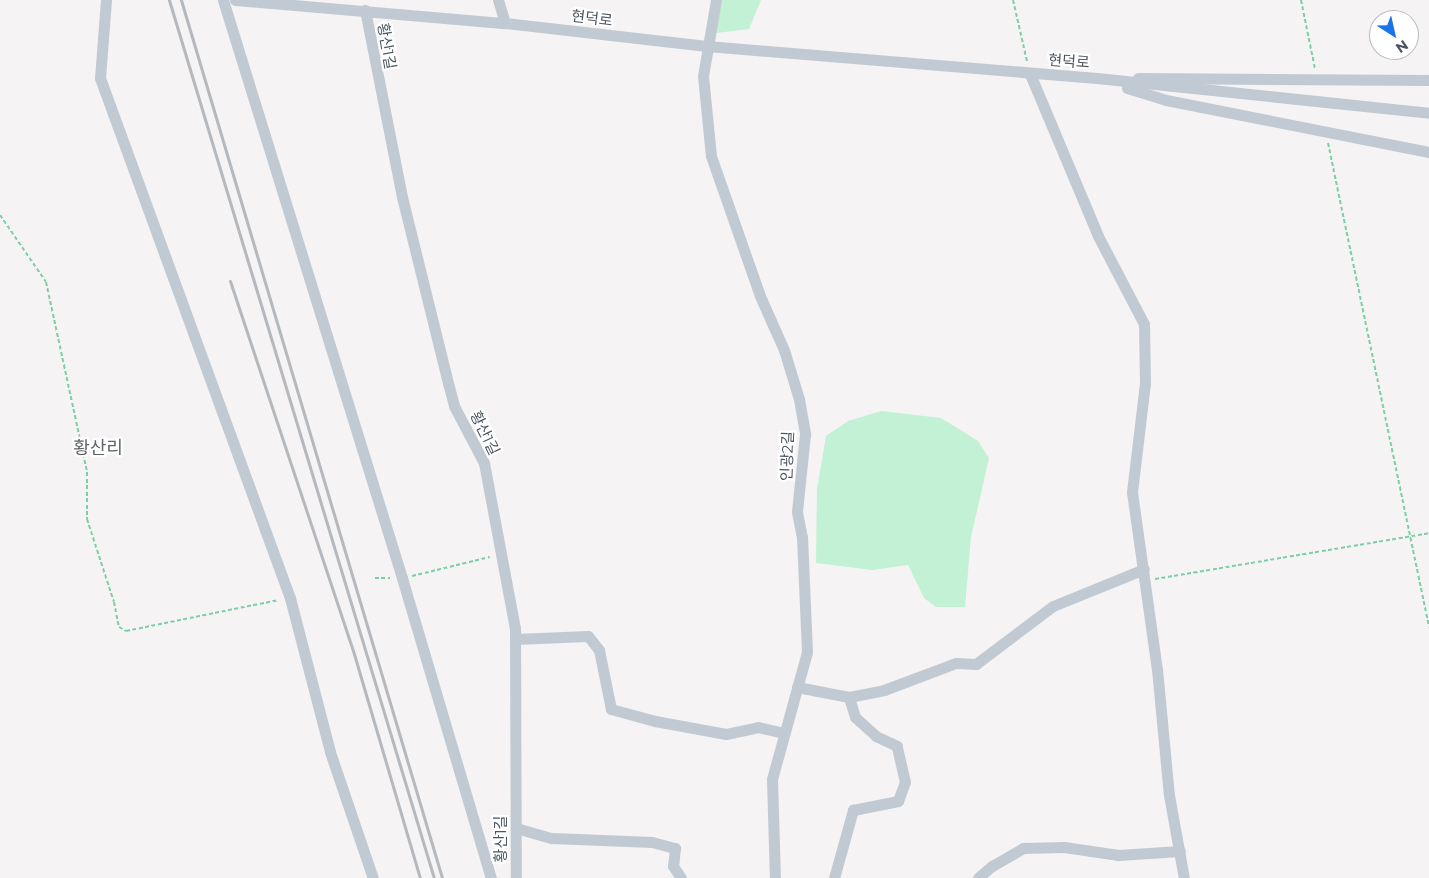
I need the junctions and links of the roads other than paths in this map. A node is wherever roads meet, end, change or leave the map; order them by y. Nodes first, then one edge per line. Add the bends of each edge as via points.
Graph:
1 (106, 0) edge
2 (223, 0) edge
3 (235, 0) edge
4 (498, 0) edge
5 (716, 0) edge
6 (349, 4) edge
7 (366, 10) junction
8 (505, 22) junction
9 (707, 46) junction
10 (1030, 74) junction
11 (1097, 78) junction
12 (1429, 80) edge
13 (1429, 113) edge
14 (1429, 152) edge
15 (1145, 575) junction
16 (515, 639) junction
17 (797, 687) junction
18 (849, 696) junction
19 (783, 733) junction
20 (516, 828) junction
21 (1180, 851) junction
22 (373, 878) edge
23 (491, 878) edge
24 (516, 878) edge
25 (681, 878) edge
26 (775, 878) edge
27 (834, 878) edge
28 (978, 878) edge
29 (1184, 878) edge

1 - 22 street via 100,78 290,598 330,752
2 - 23 street
3 - 6 street, 현덕로
4 - 8 street
5 - 9 street
6 - 7 street, 현덕로
7 - 8 street, 현덕로
7 - 16 street, 황산1길 via 402,197 448,383 454,406 484,463
8 - 9 street, 현덕로
9 - 10 street, 현덕로
9 - 17 street, 인광2길 via 703,76 711,156 760,296 784,350 799,399 805,434 797,512 802,537 807,652
10 - 11 street, 현덕로
10 - 15 street via 1098,236 1144,324 1145,383 1132,492
11 - 12 street
11 - 13 street, 현덕로
11 - 14 street via 1166,100
15 - 18 street via 1053,606 976,664 956,663 884,690
15 - 21 street via 1168,795
16 - 19 street via 588,636 598,650 611,709 726,734 758,727
16 - 20 street, 황산1길
17 - 18 street
17 - 19 street, 인광2길
18 - 27 street via 855,716 876,736 896,746 905,782 898,801 854,810
19 - 26 street, 인광2길 via 772,779
20 - 24 street, 황산1길
20 - 25 street via 552,838 652,842 675,848 673,866
21 - 28 street via 1118,855 1064,847 1023,848
21 - 29 street

